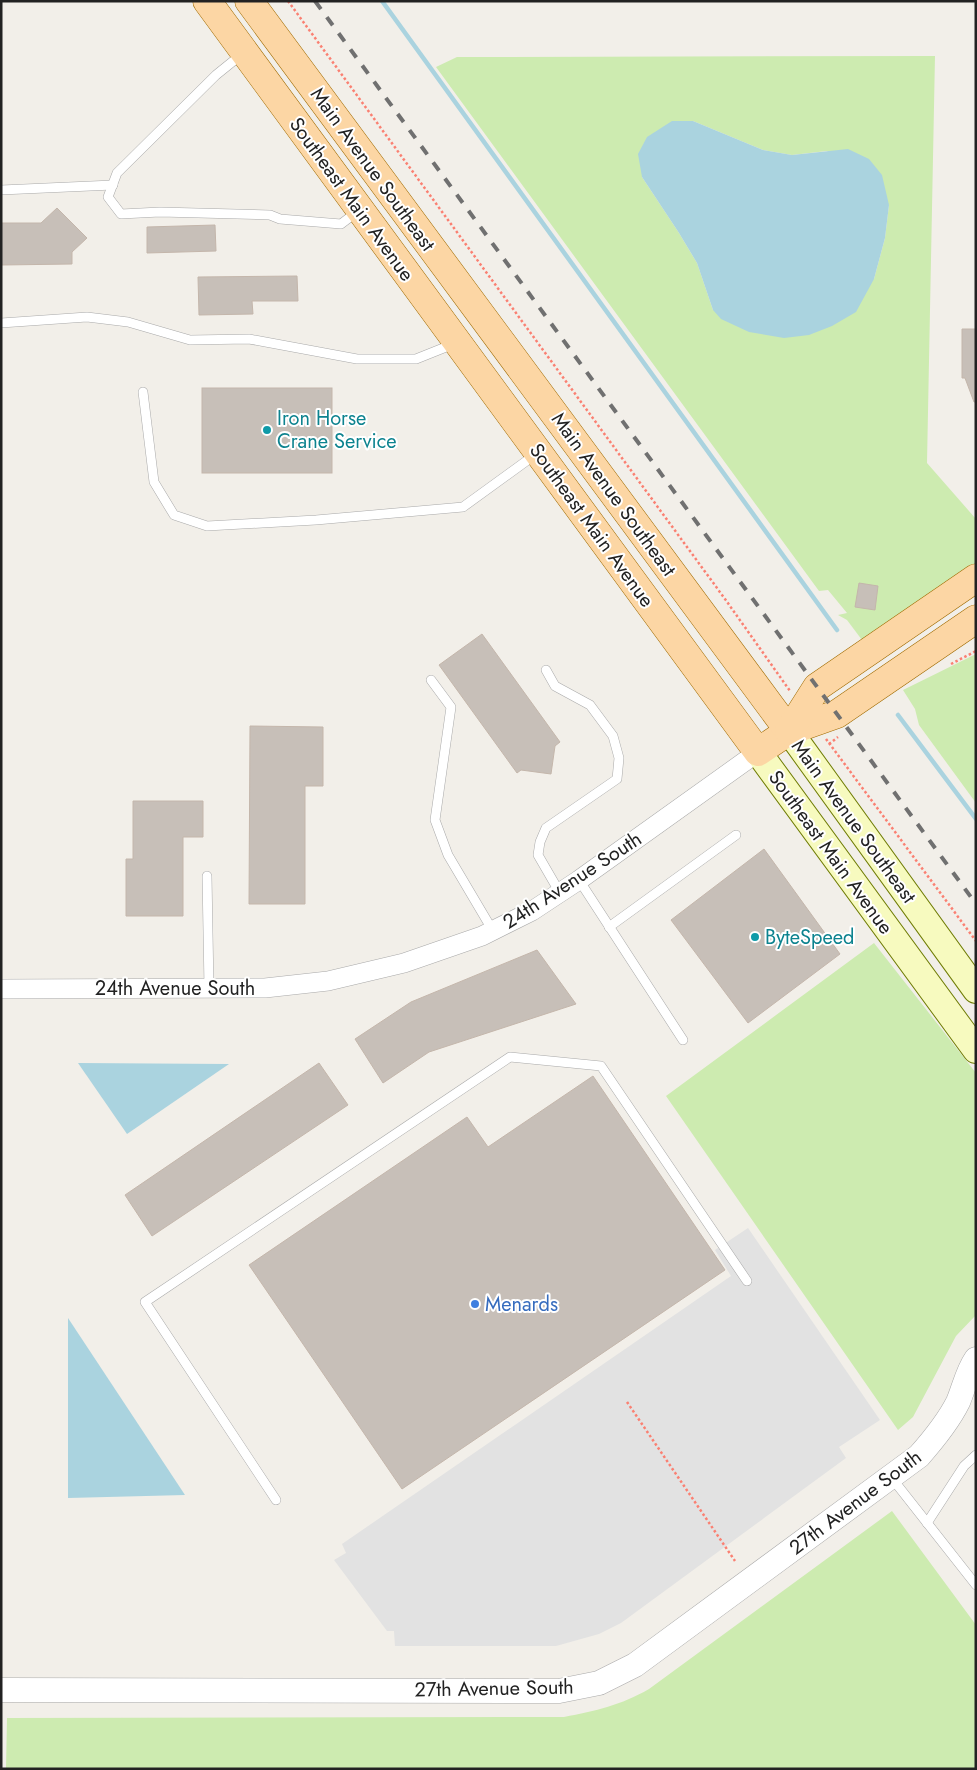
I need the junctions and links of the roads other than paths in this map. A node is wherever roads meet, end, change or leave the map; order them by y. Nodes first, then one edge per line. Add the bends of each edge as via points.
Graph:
1 (206, 1) edge
2 (249, 1) edge
3 (244, 52) junction
4 (112, 185) junction
5 (1, 190) edge
6 (360, 210) junction
7 (1, 323) edge
8 (457, 342) junction
9 (143, 392) dead end
10 (538, 452) junction
11 (976, 578) edge
12 (976, 619) edge
13 (546, 670) dead end
14 (431, 680) dead end
15 (801, 721) junction
16 (758, 752) junction
17 (736, 835) dead end
18 (207, 876) dead end
19 (579, 880) junction
20 (560, 893) junction
21 (609, 927) junction
22 (493, 931) junction
23 (1, 988) edge
24 (209, 988) junction
25 (976, 990) edge
26 (684, 1040) dead end
27 (976, 1050) edge
28 (747, 1282) dead end
29 (976, 1359) edge
30 (976, 1455) edge
31 (891, 1477) junction
32 (276, 1500) dead end
33 (927, 1523) junction
34 (976, 1584) edge
35 (1, 1690) edge

1 - 3 main road, Southeast Main Avenue
2 - 15 main road, Main Avenue Southeast
3 - 4 lane via 216,75 117,173
3 - 6 main road, Southeast Main Avenue
4 - 5 lane
4 - 6 lane via 108,197 121,214 270,215 280,219 341,224
6 - 8 main road, Southeast Main Avenue
7 - 8 lane via 87,317 128,322 190,340 249,339 357,360 416,359
8 - 10 main road, Southeast Main Avenue
9 - 10 lane via 154,482 174,515 208,526 463,507
10 - 16 main road, Southeast Main Avenue
11 - 15 main road, 24th Avenue South via 817,687
12 - 15 main road, 24th Avenue South via 837,714
13 - 20 lane via 556,686 590,705 614,736 619,758 617,779 546,828 538,855
14 - 22 lane via 451,707 435,820 448,855
15 - 16 main road, 24th Avenue South
15 - 25 main road, Main Avenue Southeast
16 - 19 street, 24th Avenue South
16 - 27 main road, Southeast Main Avenue
17 - 21 lane
18 - 24 lane
19 - 20 street, 24th Avenue South
19 - 21 lane
20 - 22 street, 24th Avenue South
21 - 26 lane
22 - 24 street, 24th Avenue South via 404,963 328,981 266,988
23 - 24 street, 24th Avenue South
28 - 32 lane via 601,1066 510,1058 145,1302
29 - 31 street, 27th Avenue South via 939,1435 919,1456
30 - 33 lane via 964,1466
31 - 33 lane
31 - 35 street, 27th Avenue South via 635,1666 599,1683 559,1691
33 - 34 lane

